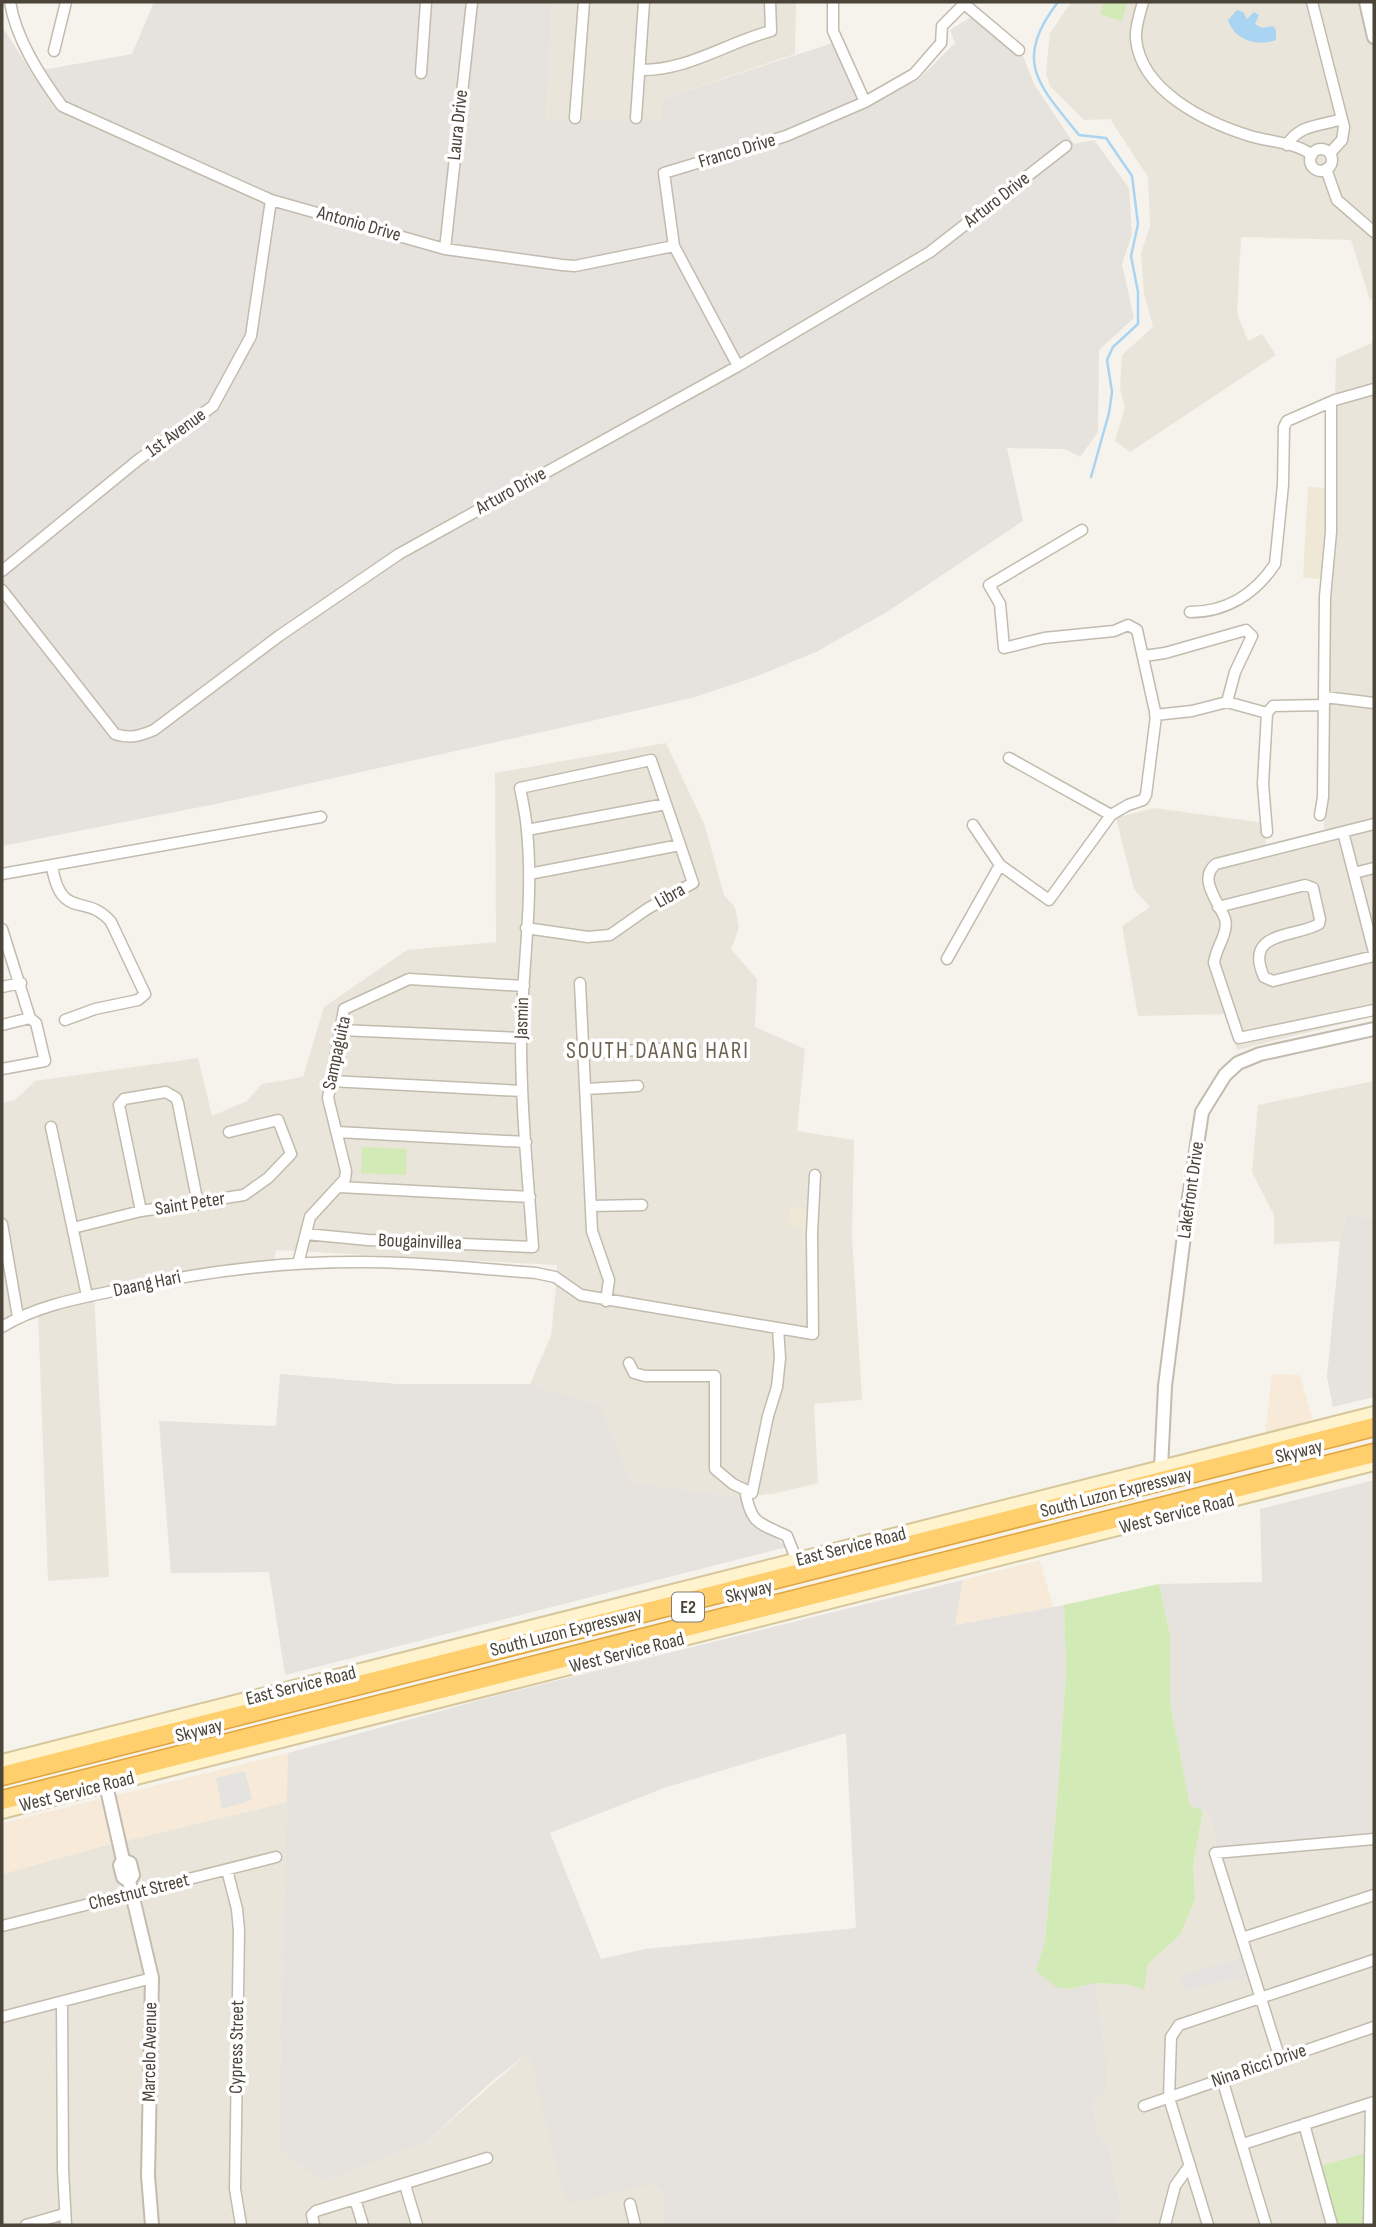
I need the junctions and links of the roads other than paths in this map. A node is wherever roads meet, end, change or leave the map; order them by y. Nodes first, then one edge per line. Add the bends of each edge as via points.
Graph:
1 (10, 2) edge
2 (66, 2) edge
3 (426, 2) edge
4 (471, 2) edge
5 (584, 2) edge
6 (644, 2) edge
7 (770, 2) edge
8 (833, 2) edge
9 (1143, 2) edge
10 (1312, 2) edge
11 (1366, 2) edge
12 (963, 3) edge
13 (1374, 37) edge
14 (1019, 50) dead end
15 (54, 51) dead end
16 (640, 70) junction
17 (421, 73) dead end
18 (864, 102) junction
19 (575, 118) dead end
20 (636, 118) dead end
21 (1342, 119) junction
22 (1287, 145) junction
23 (1066, 146) dead end
24 (1330, 153) junction
25 (1312, 155) junction
26 (1326, 169) junction
27 (271, 200) junction
28 (1374, 232) edge
29 (674, 246) junction
30 (445, 249) junction
31 (737, 366) junction
32 (1374, 389) edge
33 (1331, 402) junction
34 (1082, 530) dead end
35 (2, 571) edge
36 (2, 590) edge
37 (1190, 612) dead end
38 (1144, 656) junction
39 (1324, 701) junction
40 (1227, 702) junction
41 (1374, 703) edge
42 (1267, 713) junction
43 (1155, 715) junction
44 (1009, 758) dead end
45 (651, 760) joint
46 (666, 804) junction
47 (1111, 815) junction
48 (1320, 815) dead end
49 (321, 817) dead end
50 (1374, 824) edge
51 (973, 825) dead end
52 (527, 830) junction
53 (1267, 832) dead end
54 (1343, 832) junction
55 (680, 845) junction
56 (1000, 865) junction
57 (52, 867) junction
58 (1374, 868) edge
59 (1354, 873) junction
60 (2, 874) edge
61 (529, 874) junction
62 (1218, 906) junction
63 (1369, 913) edge
64 (526, 928) junction
65 (2, 929) edge
66 (5, 949) edge
67 (1374, 954) edge
68 (947, 960) dead end
69 (580, 983) dead end
70 (21, 984) junction
71 (524, 986) junction
72 (2, 987) edge
73 (1374, 1010) edge
74 (30, 1018) junction
75 (65, 1020) dead end
76 (2, 1025) edge
77 (1374, 1029) edge
78 (341, 1030) junction
79 (521, 1038) junction
80 (694, 1046) dead end
81 (584, 1053) junction
82 (2, 1069) edge
83 (331, 1082) junction
84 (638, 1086) dead end
85 (586, 1089) junction
86 (522, 1091) junction
87 (51, 1127) dead end
88 (229, 1132) dead end
89 (337, 1132) junction
90 (526, 1142) junction
91 (814, 1175) dead end
92 (339, 1187) junction
93 (530, 1197) junction
94 (198, 1204) junction
95 (642, 1205) dead end
96 (591, 1206) junction
97 (141, 1211) junction
98 (2, 1224) edge
99 (73, 1228) junction
100 (306, 1234) junction
101 (533, 1247) joint
102 (298, 1264) junction
103 (6, 1278) edge
104 (87, 1296) junction
105 (606, 1301) junction
106 (18, 1317) junction
107 (2, 1326) edge
108 (778, 1328) junction
109 (629, 1363) dead end
110 (1374, 1414) edge
111 (1374, 1427) edge
112 (1374, 1433) edge
113 (1374, 1445) edge
114 (1374, 1452) edge
115 (1374, 1463) edge
116 (1161, 1468) junction
117 (745, 1490) junction
118 (797, 1560) junction
119 (2, 1762) edge
120 (2, 1776) edge
121 (2, 1782) edge
122 (106, 1785) junction
123 (2, 1793) edge
124 (2, 1800) edge
125 (2, 1811) edge
126 (1374, 1839) edge
127 (276, 1857) dead end
128 (227, 1870) junction
129 (133, 1895) junction
130 (1374, 1895) edge
131 (2, 1926) edge
132 (1242, 1938) junction
133 (1374, 1960) edge
134 (152, 1978) junction
135 (1261, 1997) junction
136 (62, 2002) junction
137 (2, 2017) edge
138 (1374, 2027) edge
139 (1280, 2059) junction
140 (1222, 2079) junction
141 (1169, 2098) junction
142 (1373, 2102) edge
143 (1144, 2106) dead end
144 (1304, 2124) junction
145 (1243, 2144) junction
146 (487, 2158) dead end
147 (1190, 2165) junction
148 (405, 2185) junction
149 (355, 2199) junction
150 (630, 2204) dead end
151 (65, 2220) edge
152 (26, 2225) edge
153 (152, 2225) edge
154 (240, 2225) edge
155 (314, 2225) edge
156 (363, 2225) edge
157 (417, 2225) edge
158 (635, 2225) edge
159 (1166, 2225) edge
160 (1208, 2225) edge
161 (1266, 2225) edge
162 (1332, 2225) edge
163 (1369, 2225) edge

1 - 27 street, Antonio Drive via 26,46 62,106
2 - 15 street
3 - 17 street
4 - 30 street, Laura Drive
5 - 19 street
6 - 16 street
7 - 16 street via 771,31 712,55 660,70
8 - 18 street via 833,31
9 - 22 street via 1136,41 1142,62 1159,87 1234,131
10 - 21 street
11 - 13 street
12 - 14 street
12 - 18 street, Franco Drive via 942,26 941,43 914,74
16 - 20 street
18 - 29 street, Franco Drive via 786,136 664,173
21 - 22 street via 1302,128
21 - 24 street via 1342,140
22 - 25 street
23 - 31 street, Arturo Drive via 930,252
24 - 25 street via 1323,149
24 - 26 street via 1332,160
25 - 26 street via 1313,167
26 - 28 street via 1342,205
27 - 30 street, Antonio Drive
27 - 35 street, 1st Avenue via 251,336 213,406 138,460
29 - 30 street, Antonio Drive via 575,266
29 - 31 street, Franco Drive
31 - 36 street, Arturo Drive via 399,554 139,737 115,734
32 - 33 street
33 - 37 street via 1287,421 1284,427 1275,564 1269,574 1238,601
33 - 39 street
34 - 38 street via 989,585 1000,604 1004,648 1128,625 1137,630
38 - 40 street via 1251,632
38 - 43 street
39 - 41 street
39 - 42 street via 1273,706
39 - 48 street
40 - 42 street
40 - 43 street
42 - 53 street via 1263,784
43 - 47 street via 1146,795
44 - 47 street
45 - 46 street, Libra
45 - 52 street, Jasmin via 520,788
46 - 52 street
46 - 55 street, Libra
47 - 56 street via 1049,900
49 - 57 street
50 - 54 street
51 - 56 street
52 - 61 street, Jasmin
54 - 59 street
54 - 62 street via 1216,863 1208,876
55 - 61 street
55 - 64 street, Libra via 693,883 611,936
56 - 68 street
57 - 60 street
57 - 75 street via 67,902 104,914 111,922 145,994 138,1000
58 - 59 street
59 - 63 street
61 - 64 street, Jasmin
62 - 67 street via 1305,885 1312,888 1319,924 1269,939 1264,946 1260,967 1264,977 1273,981
62 - 73 street via 1226,927 1214,963 1239,1038
63 - 67 street
64 - 71 street, Jasmin
65 - 66 street
66 - 70 street
69 - 81 street
70 - 72 street
70 - 74 street
71 - 78 street, Sampaguita via 409,979 344,1009
71 - 79 street, Jasmin
74 - 76 street
74 - 82 street via 36,1023 45,1061
77 - 116 street, Lakefront Drive via 1238,1063 1202,1112 1166,1386
78 - 79 street
78 - 83 street, Sampaguita
79 - 86 street, Jasmin
80 - 81 street
81 - 85 street
83 - 86 street
83 - 89 street, Sampaguita via 328,1098
84 - 85 street
85 - 96 street
86 - 90 street, Jasmin
87 - 99 street
88 - 94 street, Saint Peter via 278,1120 290,1154 244,1195
89 - 90 street
89 - 92 street, Sampaguita via 346,1171
90 - 93 street, Jasmin
91 - 108 street, Daang Hari via 813,1334
92 - 93 street
92 - 100 street via 310,1217
93 - 101 street, Jasmin
94 - 97 street, Saint Peter
94 - 97 street via 178,1103 166,1092 124,1099 119,1105
95 - 96 street
96 - 105 street via 595,1244 609,1280
97 - 99 street, Saint Peter
98 - 103 street
99 - 104 street
100 - 101 street, Bougainvillea
100 - 102 street
102 - 104 street, Daang Hari via 184,1276
102 - 105 street, Daang Hari via 407,1263 536,1273 555,1277 581,1295
103 - 106 street
104 - 106 street, Daang Hari
105 - 108 street, Daang Hari
106 - 107 street, Daang Hari
108 - 117 street via 777,1387 753,1493
109 - 117 street via 634,1373 645,1376 715,1376 715,1469
110 - 116 main road, East Service Road
111 - 120 highway, South Luzon Expressway / E2
112 - 121 highway, Skyway / E2
113 - 123 highway, Skyway / E2
114 - 124 highway, South Luzon Expressway / E2
115 - 122 main road, West Service Road
116 - 118 main road, East Service Road
117 - 118 street via 751,1516 787,1536
118 - 119 main road, East Service Road
122 - 125 main road, West Service Road
122 - 129 street, Marcelo Avenue via 123,1860 120,1865
126 - 132 street via 1215,1853
127 - 128 street, Chestnut Street
128 - 129 street, Chestnut Street
128 - 154 street, Cypress Street via 239,1931 235,2189
129 - 131 street, Chestnut Street
129 - 134 street, Marcelo Avenue
130 - 132 street
132 - 135 street
133 - 135 street
134 - 136 street
134 - 153 street, Marcelo Avenue via 148,2176
135 - 139 street
135 - 141 street via 1179,2025 1171,2037
136 - 137 street
136 - 151 street
138 - 139 street, Nina Ricci Drive
139 - 140 street, Nina Ricci Drive
140 - 141 street, Nina Ricci Drive
140 - 145 street
141 - 143 street, Nina Ricci Drive
141 - 147 street
142 - 144 street
142 - 163 street
144 - 145 street
144 - 162 street
145 - 161 street
146 - 148 street
147 - 159 street via 1175,2186
147 - 160 street
148 - 149 street
148 - 157 street
149 - 155 street via 312,2213
149 - 156 street
150 - 158 street
151 - 152 street

